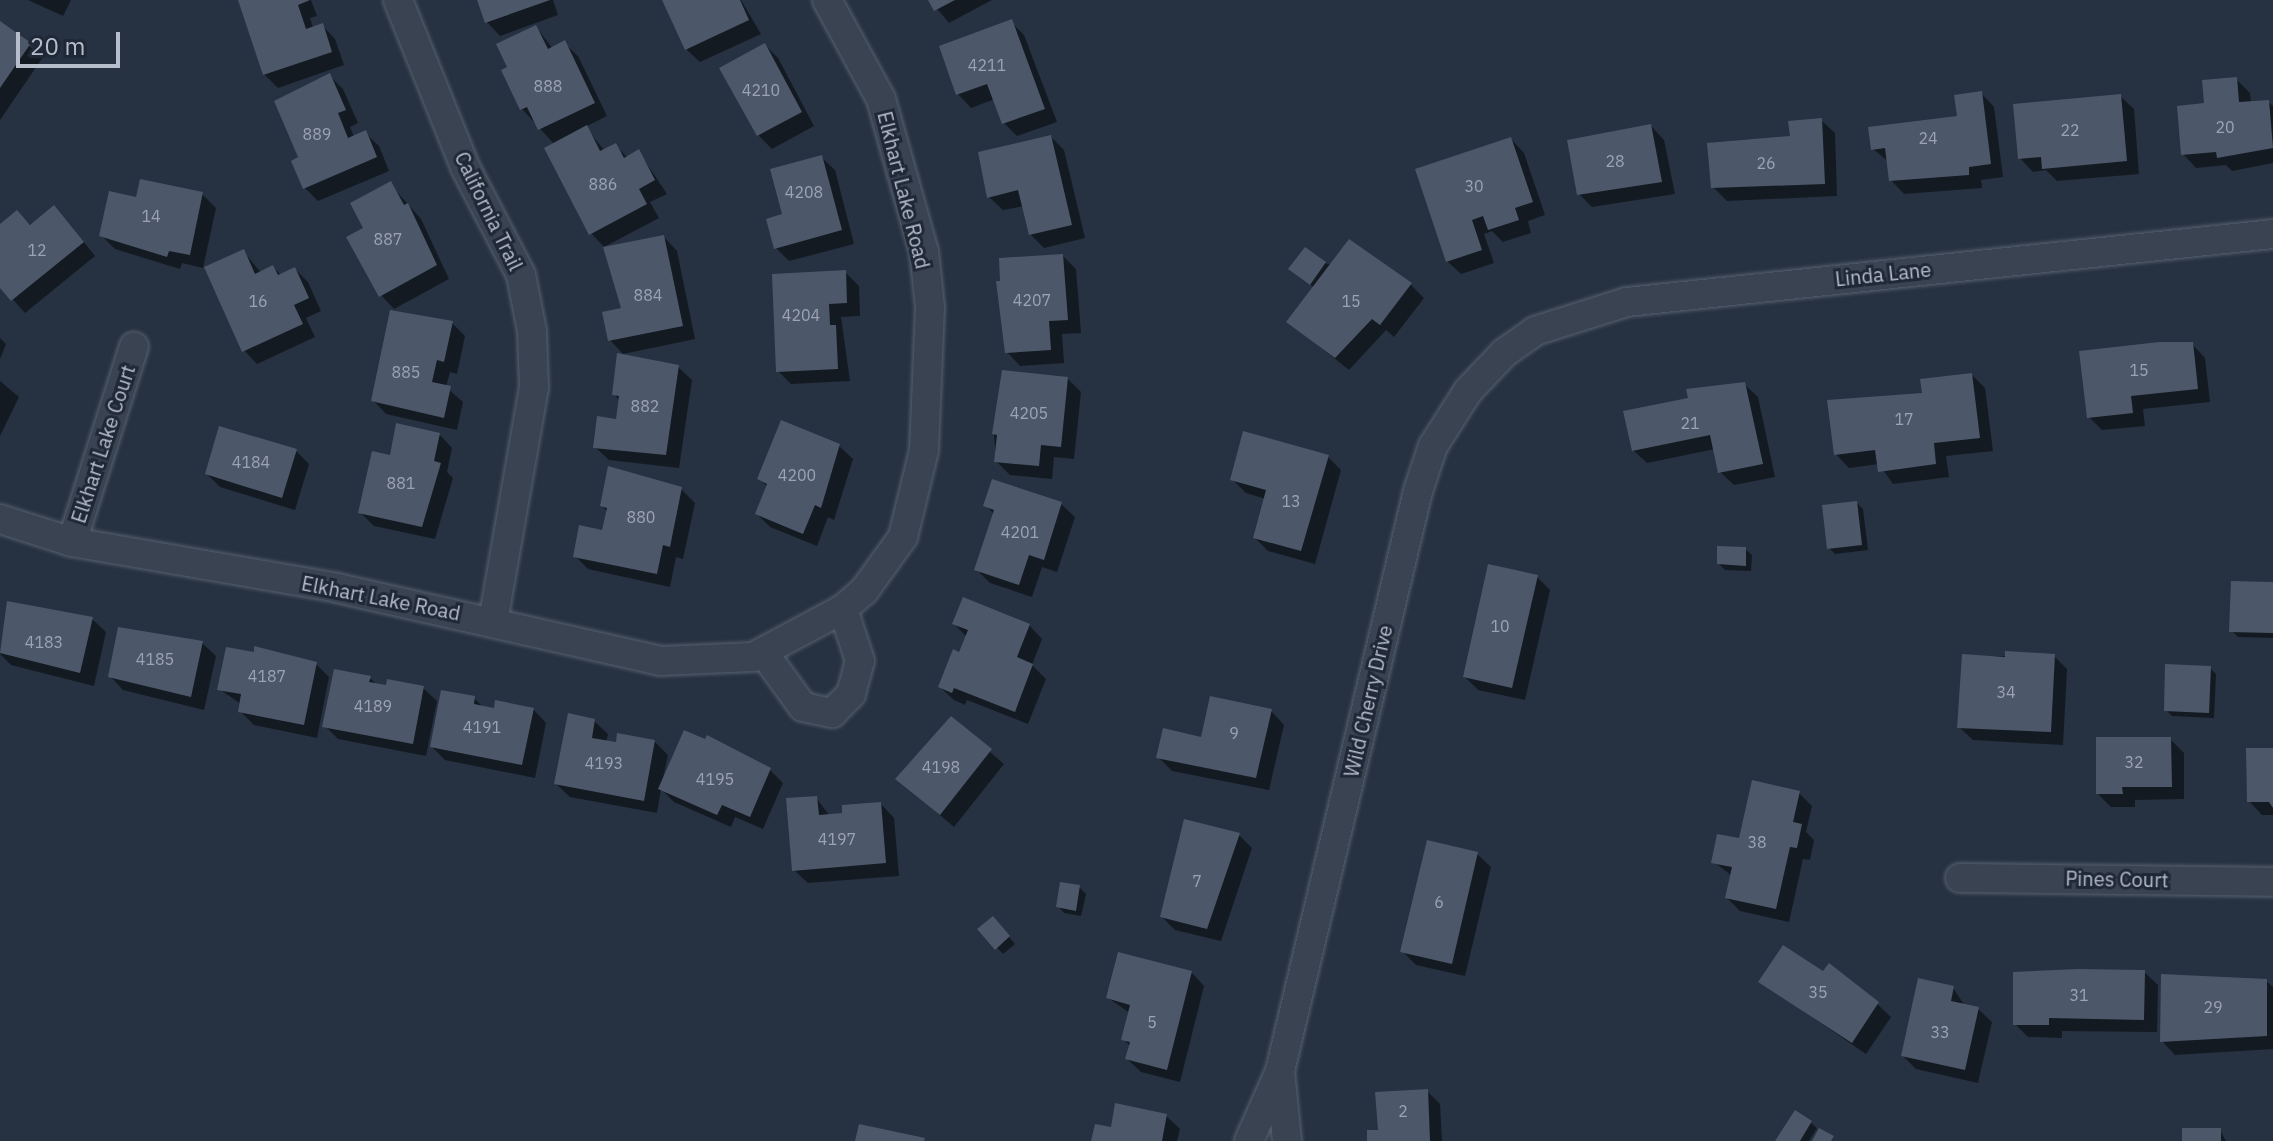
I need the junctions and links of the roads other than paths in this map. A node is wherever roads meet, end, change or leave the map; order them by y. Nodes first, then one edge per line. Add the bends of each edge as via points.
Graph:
1 (398, 0) edge
2 (827, 0) edge
3 (2273, 234) edge
4 (134, 347) dead end
5 (1504, 353) joint
6 (0, 519) edge
7 (72, 542) junction
8 (843, 609) junction
9 (493, 621) junction
10 (763, 652) junction
11 (1960, 878) dead end
12 (2273, 882) edge
13 (1280, 1071) junction
14 (1249, 1141) edge
15 (1287, 1141) edge

1 - 9 street, California Trail via 465,167 521,275 532,331 534,387
2 - 8 street, Elkhart Lake Road via 881,99 924,252 930,307 924,450 903,537 864,591
3 - 5 street, Linda Lane via 1627,302 1535,331
4 - 7 street, Elkhart Lake Court
5 - 13 street, Wild Cherry Drive via 1468,391 1433,446 1418,491
6 - 7 street, Elkhart Lake Road
7 - 9 street, Elkhart Lake Road
8 - 10 street, Elkhart Lake Road
8 - 10 street via 860,661 851,694 832,713 803,707
9 - 10 street, Elkhart Lake Road via 661,661 753,657
11 - 12 street, Pines Court
13 - 14 street, Wild Cherry Drive
13 - 15 street, Wild Cherry Drive

